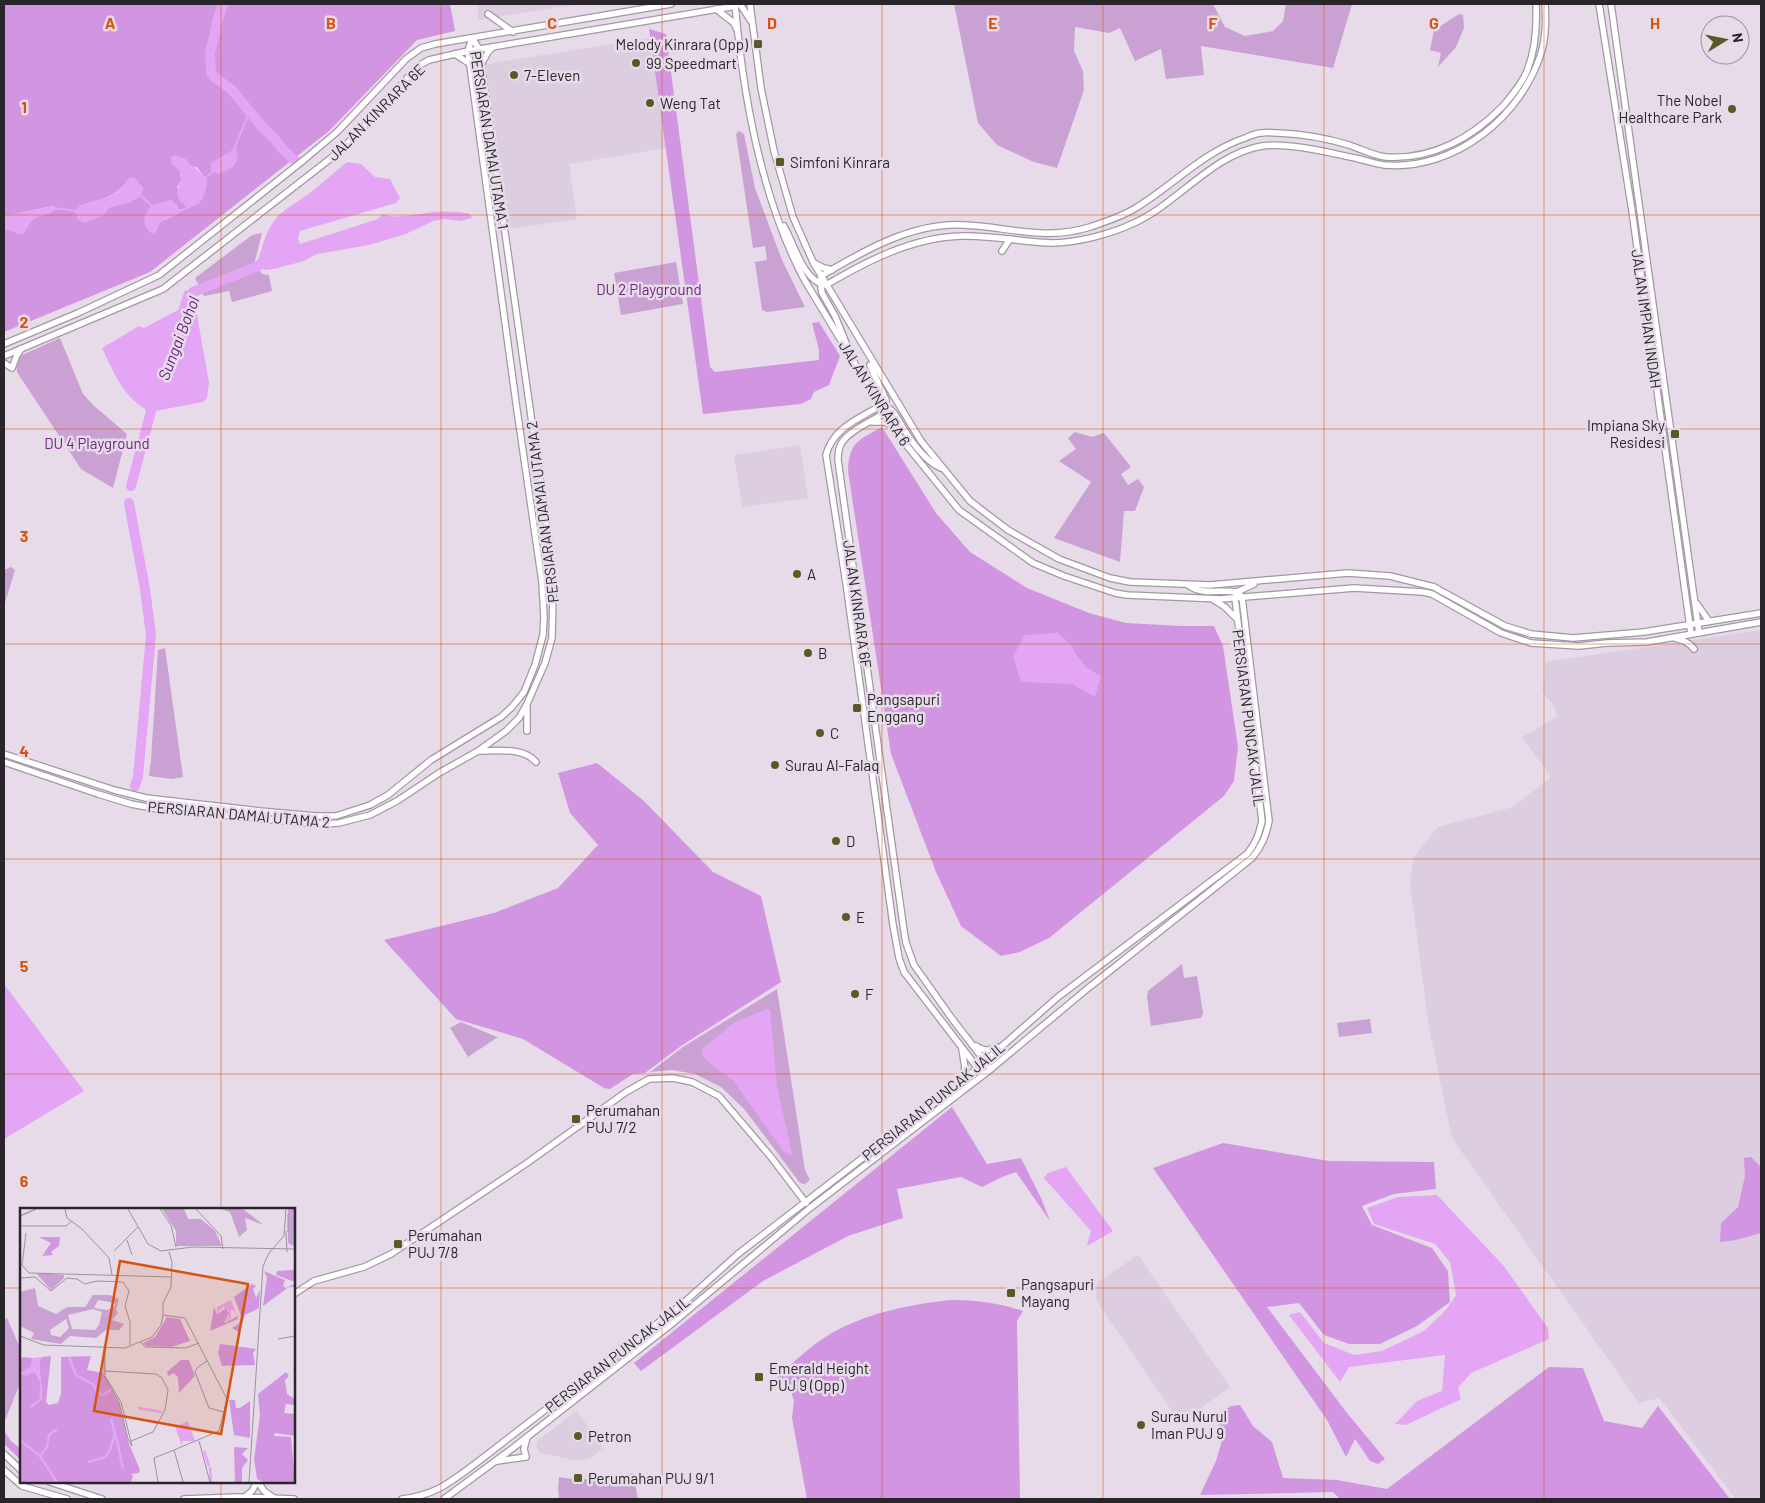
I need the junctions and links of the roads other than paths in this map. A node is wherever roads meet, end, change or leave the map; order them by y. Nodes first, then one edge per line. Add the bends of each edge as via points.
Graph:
1 (671, 4) edge
2 (737, 4) edge
3 (750, 4) edge
4 (1536, 4) edge
5 (1545, 4) edge
6 (1599, 4) edge
7 (1610, 4) edge
8 (715, 9) junction
9 (488, 14) dead end
10 (753, 26) junction
11 (737, 30) junction
12 (513, 32) junction
13 (472, 38) junction
14 (493, 47) junction
15 (479, 50) junction
16 (468, 51) junction
17 (455, 54) junction
18 (470, 64) junction
19 (481, 65) junction
20 (777, 215) junction
21 (994, 228) junction
22 (1001, 238) junction
23 (1010, 239) junction
24 (1002, 251) dead end
25 (812, 262) junction
26 (832, 270) junction
27 (838, 278) junction
28 (822, 281) junction
29 (833, 297) junction
30 (4, 344) edge
31 (23, 348) junction
32 (864, 349) junction
33 (5, 356) edge
34 (851, 356) junction
35 (4, 363) edge
36 (874, 395) junction
37 (528, 406) joint
38 (884, 408) junction
39 (517, 410) joint
40 (865, 415) junction
41 (870, 422) junction
42 (894, 427) junction
43 (942, 468) junction
44 (1258, 582) junction
45 (1188, 585) junction
46 (1238, 595) junction
47 (1254, 596) junction
48 (1211, 599) junction
49 (1694, 600) junction
50 (1243, 610) junction
51 (1761, 613) edge
52 (1237, 619) junction
53 (1709, 621) junction
54 (1761, 622) edge
55 (1698, 623) junction
56 (1690, 624) junction
57 (1699, 633) junction
58 (1691, 634) junction
59 (1673, 637) junction
60 (864, 640) junction
61 (854, 642) junction
62 (1694, 649) dead end
63 (527, 704) junction
64 (527, 731) dead end
65 (478, 751) junction
66 (4, 754) edge
67 (4, 762) edge
68 (536, 762) dead end
69 (896, 872) junction
70 (886, 874) junction
71 (1092, 972) junction
72 (1106, 975) junction
73 (970, 1042) junction
74 (961, 1046) junction
75 (1001, 1046) junction
76 (985, 1061) junction
77 (978, 1067) junction
78 (991, 1069) junction
79 (983, 1074) junction
80 (960, 1083) junction
81 (806, 1202) junction
82 (810, 1208) junction
83 (295, 1293) edge
84 (527, 1437) junction
85 (4, 1454) edge
86 (494, 1462) junction
87 (20, 1469) edge
88 (4, 1470) edge
89 (53, 1483) edge
90 (257, 1483) edge
91 (258, 1483) edge
92 (259, 1483) edge
93 (244, 1497) junction
94 (260, 1498) edge
95 (275, 1498) edge
96 (66, 1499) edge
97 (102, 1499) edge
98 (184, 1499) edge
99 (294, 1499) edge
100 (402, 1499) edge
101 (444, 1499) edge

1 - 12 main road, JALAN KINRARA 6E
2 - 8 main road, JALAN KINRARA 6E
2 - 10 main road
2 - 11 main road, JALAN KINRARA 6
3 - 10 main road, JALAN KINRARA 6
4 - 21 main road via 1536,40 1520,84 1484,124 1466,138 1442,148 1404,157 1384,157 1317,137 1261,132 1216,152 1133,210 1091,226 1067,233 1040,234
5 - 23 main road via 1542,49 1526,88 1489,130 1444,156 1425,162 1384,165 1302,148 1262,146 1223,161 1165,205 1134,223 1089,238 1053,243
6 - 56 main road, JALAN IMPIAN INDAH via 1632,211
7 - 49 main road, JALAN IMPIAN INDAH
8 - 11 main road via 734,23
8 - 14 main road, JALAN KINRARA 6E
9 - 12 main road
10 - 25 main road, JALAN KINRARA 6 via 774,151 793,217
11 - 20 main road, JALAN KINRARA 6 via 751,123
12 - 13 main road, JALAN KINRARA 6E
13 - 15 main road, PERSIARAN DAMAI UTAMA 1
13 - 16 main road, PERSIARAN DAMAI UTAMA 1
13 - 30 main road, JALAN KINRARA 6E via 421,48 406,59 337,132 305,160 159,275 78,314
14 - 15 main road, JALAN KINRARA 6E
14 - 19 main road
15 - 16 main road, JALAN KINRARA 6E
15 - 19 main road, PERSIARAN DAMAI UTAMA 1
16 - 17 main road, JALAN KINRARA 6E
16 - 18 main road, PERSIARAN DAMAI UTAMA 1
17 - 18 main road
17 - 31 main road, JALAN KINRARA 6E via 418,66 335,155 164,289
18 - 39 main road, PERSIARAN DAMAI UTAMA 1
19 - 37 main road, PERSIARAN DAMAI UTAMA 1
20 - 28 main road via 809,275
20 - 34 main road, JALAN KINRARA 6 via 791,255
21 - 22 main road via 1000,232
21 - 26 main road via 962,224 899,236
22 - 23 main road
22 - 27 main road via 960,236 902,246
23 - 24 main road
25 - 26 main road
25 - 28 main road, JALAN KINRARA 6
26 - 28 main road
27 - 28 main road
27 - 29 main road
28 - 29 main road, JALAN KINRARA 6
28 - 34 main road via 822,293 836,316
29 - 32 main road, JALAN KINRARA 6
31 - 33 main road, JALAN KINRARA 6E
31 - 35 main road via 12,368
32 - 38 main road via 886,400
32 - 43 main road, JALAN KINRARA 6 via 921,441
34 - 36 main road, JALAN KINRARA 6
36 - 38 main road, JALAN KINRARA 6
36 - 40 main road
37 - 63 main road, PERSIARAN DAMAI UTAMA 2 via 548,536 554,618 550,646
38 - 40 main road, JALAN KINRARA 6F
38 - 41 main road, JALAN KINRARA 6F
38 - 42 main road, JALAN KINRARA 6
38 - 43 main road via 893,411 924,456
39 - 66 main road, PERSIARAN DAMAI UTAMA 2 via 542,582 543,635 535,665 524,692 512,707 431,760 388,795 370,805 336,816 234,809 146,798
40 - 61 main road, JALAN KINRARA 6F via 840,430 828,445 826,455
41 - 42 main road via 884,422
41 - 60 main road, JALAN KINRARA 6F via 843,440 838,451
42 - 48 main road, JALAN KINRARA 6 via 959,510 1044,569 1115,593
43 - 45 main road, JALAN KINRARA 6 via 970,501 1008,530 1059,559 1121,580
44 - 45 main road, JALAN KINRARA 6
44 - 46 main road
44 - 56 main road via 1348,573 1390,576 1434,587 1505,626 1530,634 1573,638
45 - 46 main road via 1203,592
46 - 47 main road
46 - 48 main road, JALAN KINRARA 6
46 - 50 main road, PERSIARAN PUNCAK JALIL
46 - 52 main road, PERSIARAN PUNCAK JALIL
47 - 50 main road
47 - 59 main road via 1354,588 1406,590 1432,594 1502,632 1531,643 1579,646
48 - 52 main road
49 - 53 main road
49 - 55 main road, JALAN IMPIAN INDAH
50 - 72 main road, PERSIARAN PUNCAK JALIL via 1268,803 1267,835 1252,858
51 - 53 main road
52 - 71 main road, PERSIARAN PUNCAK JALIL via 1261,804 1259,835 1247,854
53 - 55 main road
54 - 57 main road
55 - 56 main road
55 - 57 main road, JALAN IMPIAN INDAH
56 - 58 main road, JALAN IMPIAN INDAH
57 - 58 main road
58 - 59 main road
59 - 62 main road
60 - 61 main road
60 - 69 main road, JALAN KINRARA 6F
61 - 70 main road, JALAN KINRARA 6F
63 - 64 main road
63 - 65 main road, PERSIARAN DAMAI UTAMA 2 via 513,724
65 - 67 main road, PERSIARAN DAMAI UTAMA 2 via 378,811 360,819 329,824 151,808
65 - 68 main road via 520,752
69 - 70 main road
69 - 73 main road, JALAN KINRARA 6F via 905,937 914,966
70 - 74 main road, JALAN KINRARA 6F via 904,972
71 - 72 main road
71 - 75 main road, PERSIARAN PUNCAK JALIL
72 - 78 main road, PERSIARAN PUNCAK JALIL
73 - 75 main road via 984,1050
73 - 76 main road, JALAN KINRARA 6F
74 - 77 main road, JALAN KINRARA 6F
74 - 80 main road via 965,1068
75 - 76 main road, PERSIARAN PUNCAK JALIL
76 - 77 main road, PERSIARAN PUNCAK JALIL
76 - 78 main road, JALAN KINRARA 6F
77 - 79 main road, JALAN KINRARA 6F
77 - 80 main road, PERSIARAN PUNCAK JALIL
78 - 79 main road, PERSIARAN PUNCAK JALIL
79 - 82 main road, PERSIARAN PUNCAK JALIL
80 - 81 main road, PERSIARAN PUNCAK JALIL
81 - 82 main road
81 - 83 main road via 719,1096 692,1082 673,1078 649,1079 391,1254 364,1267 314,1281
81 - 100 main road, PERSIARAN PUNCAK JALIL via 738,1254 680,1306 441,1489
82 - 84 main road, PERSIARAN PUNCAK JALIL via 674,1322
84 - 86 main road, PERSIARAN PUNCAK JALIL
84 - 86 main road via 526,1457
85 - 87 main road
86 - 101 main road, PERSIARAN PUNCAK JALIL
88 - 96 main road via 22,1486
89 - 97 main road
90 - 93 main road
91 - 94 main road
92 - 95 main road
93 - 94 main road
93 - 98 main road
94 - 95 main road
95 - 99 main road

